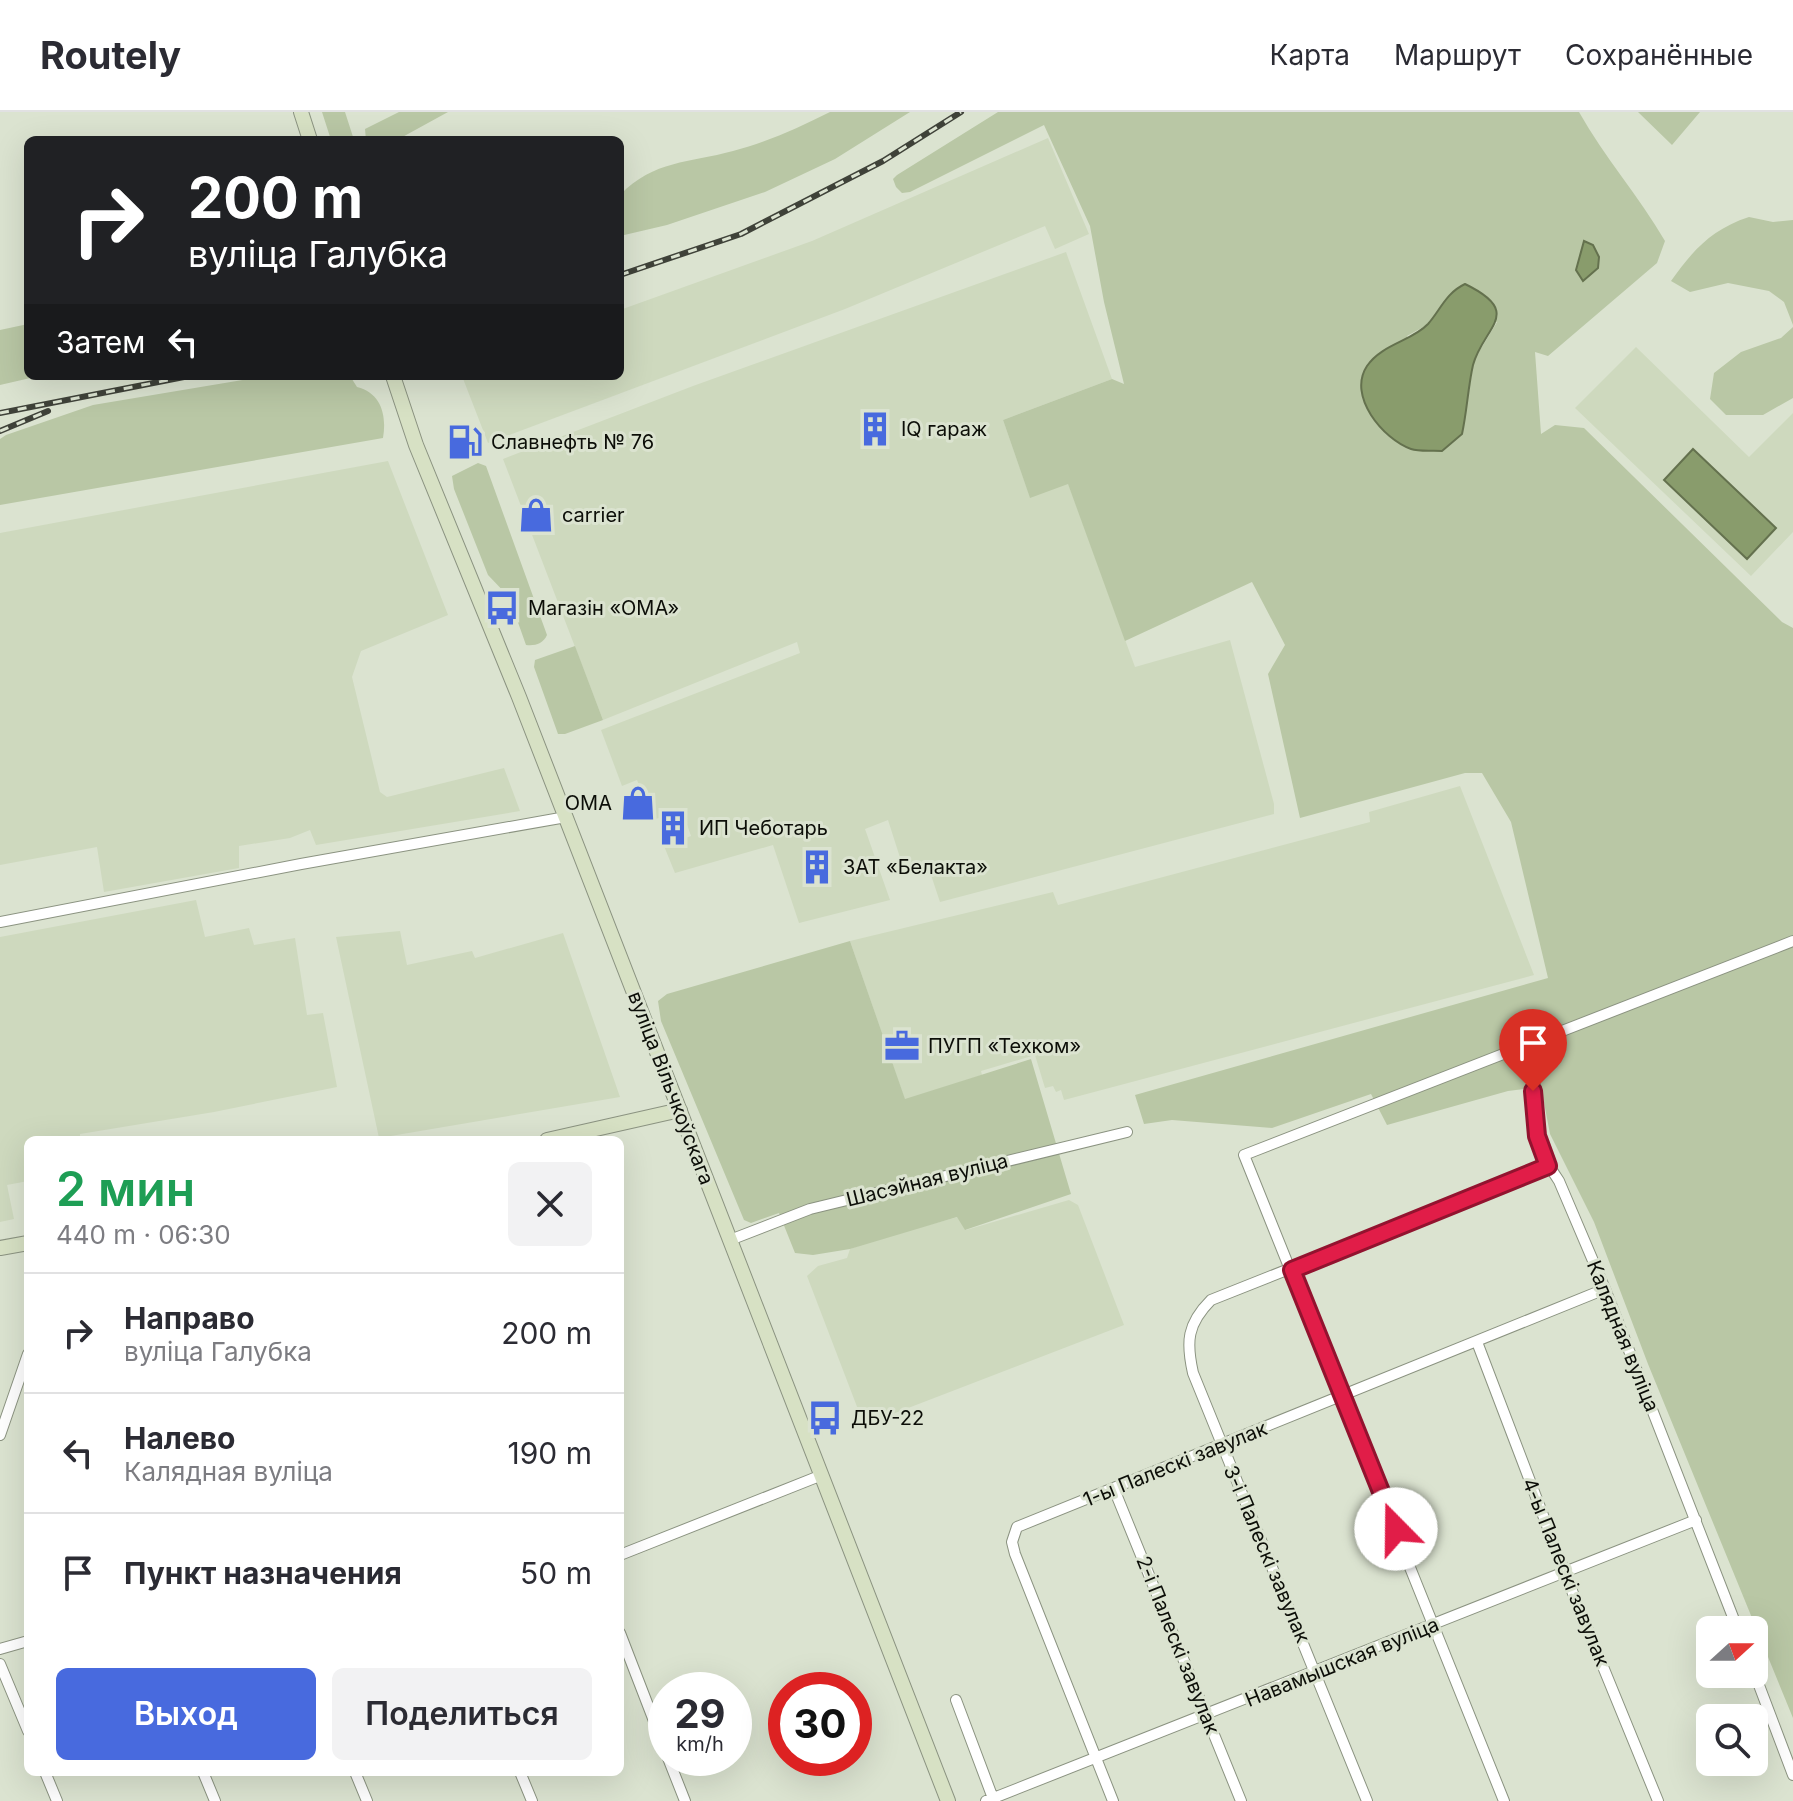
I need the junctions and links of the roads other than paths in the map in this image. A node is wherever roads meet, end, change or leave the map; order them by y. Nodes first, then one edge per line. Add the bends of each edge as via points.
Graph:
1 (301, 112) edge
2 (309, 136) edge
3 (394, 380) edge
4 (566, 817) junction
5 (0, 922) edge
6 (1793, 941) edge
7 (1545, 1039) junction
8 (680, 1110) junction
9 (1127, 1132) dead end
10 (565, 1136) edge
11 (1548, 1166) junction
12 (730, 1240) junction
13 (24, 1244) edge
14 (0, 1248) edge
15 (1292, 1270) junction
16 (1605, 1289) junction
17 (1477, 1342) junction
18 (24, 1366) edge
19 (1342, 1396) junction
20 (0, 1435) edge
21 (1221, 1445) junction
22 (822, 1475) junction
23 (1114, 1489) junction
24 (1696, 1520) junction
25 (624, 1553) edge
26 (1565, 1572) junction
27 (1733, 1616) edge
28 (1434, 1625) junction
29 (24, 1642) edge
30 (624, 1643) edge
31 (0, 1649) edge
32 (0, 1664) edge
33 (1315, 1672) junction
34 (1760, 1688) edge
35 (956, 1700) dead end
36 (648, 1705) edge
37 (1207, 1716) junction
38 (24, 1721) edge
39 (1096, 1759) junction
40 (1793, 1775) edge
41 (47, 1776) edge
42 (205, 1776) edge
43 (357, 1776) edge
44 (522, 1776) edge
45 (675, 1776) edge
46 (991, 1800) edge
47 (57, 1801) edge
48 (215, 1801) edge
49 (367, 1801) edge
50 (532, 1801) edge
51 (685, 1801) edge
52 (948, 1801) edge
53 (1113, 1801) edge
54 (1241, 1801) edge
55 (1367, 1801) edge
56 (1504, 1801) edge
57 (1658, 1801) edge

1 - 2 main road
3 - 4 main road, вуліца Вільчкоўскага
4 - 5 street
4 - 8 main road, вуліца Вільчкоўскага
6 - 7 street
7 - 11 street, Калядная вуліца via 1533,1091 1537,1136
7 - 15 street via 1244,1155
8 - 10 main road
8 - 12 main road, вуліца Вільчкоўскага
9 - 12 street, Шасэйная вуліца via 810,1209
11 - 15 street, 3-і Палескі завулак
11 - 16 street, Калядная вуліца
12 - 22 main road, вуліца Вільчкоўскага
13 - 14 main road
15 - 19 street
15 - 21 street, 3-і Палескі завулак via 1211,1300 1191,1329 1193,1373
16 - 17 street, 1-ы Палескі завулак
16 - 24 street, Калядная вуліца
17 - 19 street, 1-ы Палескі завулак
17 - 26 street, 4-ы Палескі завулак
18 - 20 street
19 - 21 street, 1-ы Палескі завулак
19 - 28 street
21 - 23 street, 1-ы Палескі завулак
21 - 33 street, 3-і Палескі завулак
22 - 25 street
22 - 52 main road, вуліца Вільчкоўскага
23 - 37 street, 2-і Палескі завулак
23 - 39 street, 1-ы Палескі завулак via 1017,1527 1012,1542
24 - 26 street, Навамышская вуліца
24 - 27 street, Калядная вуліца
26 - 28 street, Навамышская вуліца
26 - 57 street, 4-ы Палескі завулак
28 - 33 street, Навамышская вуліца
28 - 56 street
29 - 31 street
30 - 36 street
32 - 38 street
33 - 37 street, Навамышская вуліца
33 - 55 street, 3-і Палескі завулак
34 - 40 street
35 - 46 street
37 - 39 street, Навамышская вуліца
37 - 54 street, 2-і Палескі завулак
39 - 46 street, Навамышская вуліца
39 - 53 street, 1-ы Палескі завулак
41 - 47 street
42 - 48 street
43 - 49 street
44 - 50 street
45 - 51 street

